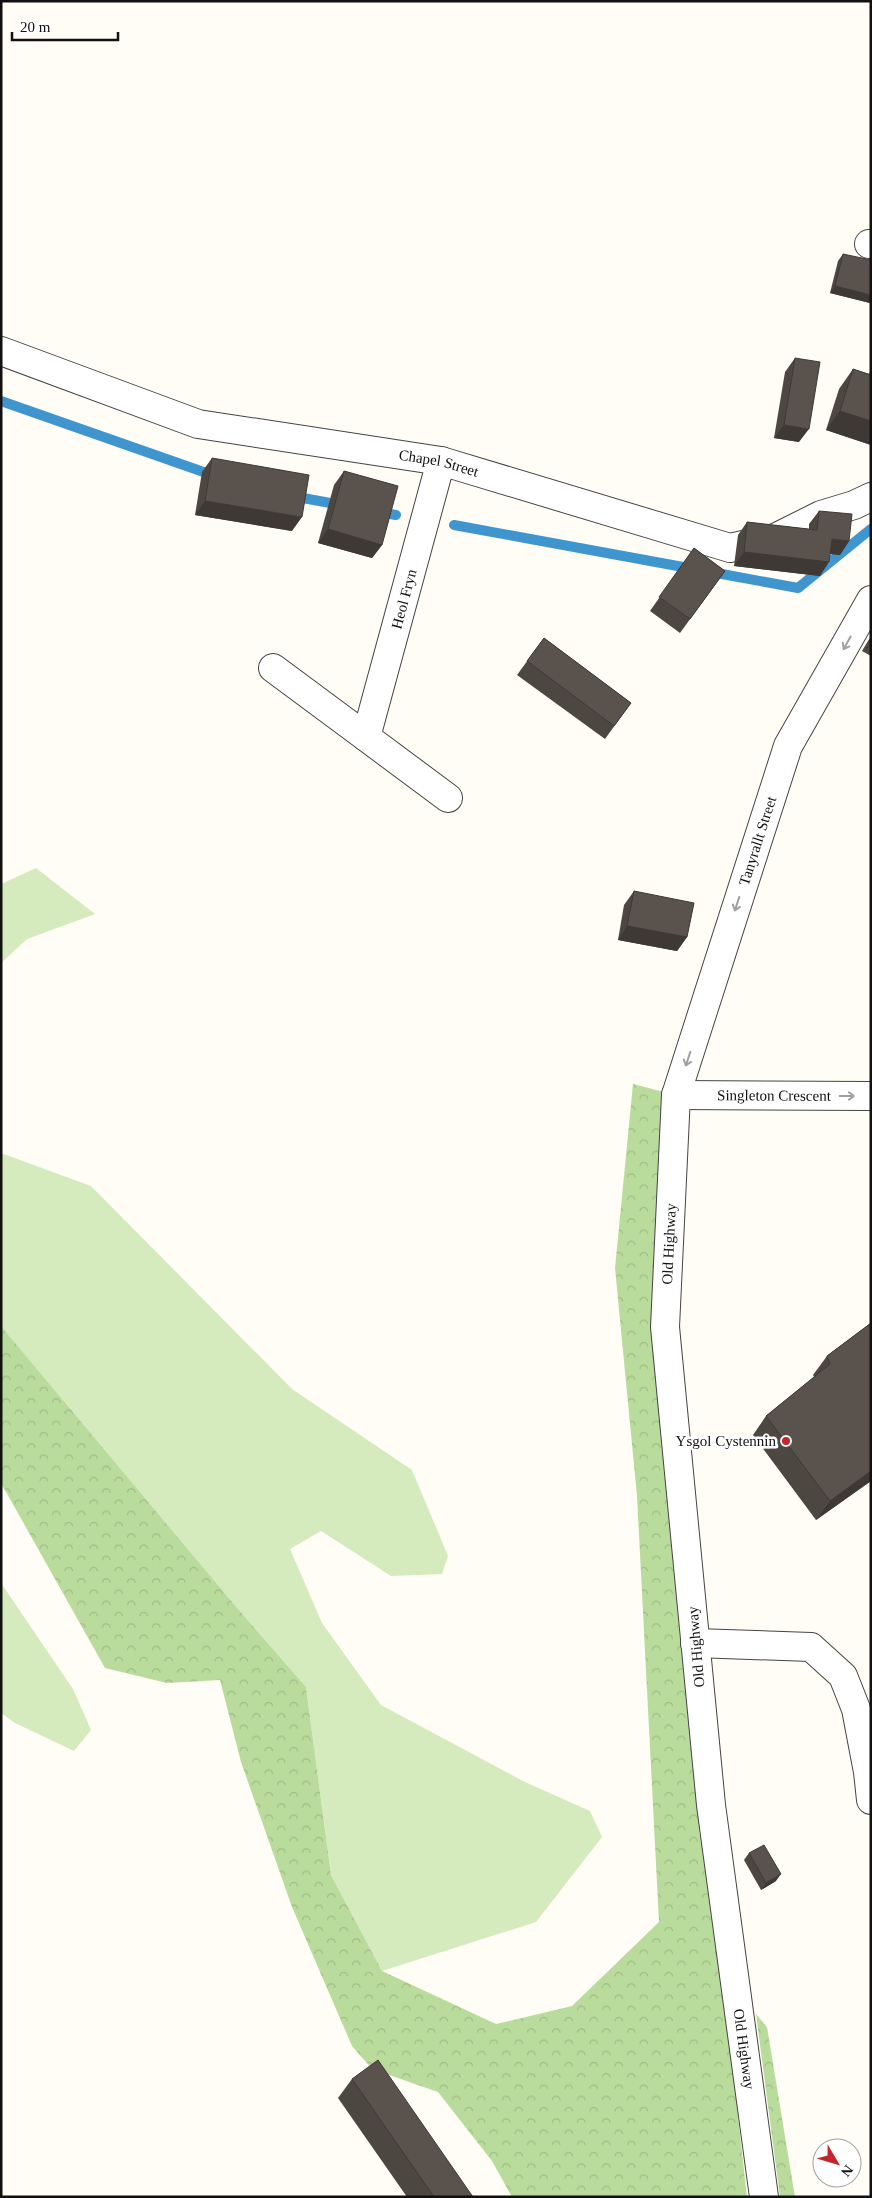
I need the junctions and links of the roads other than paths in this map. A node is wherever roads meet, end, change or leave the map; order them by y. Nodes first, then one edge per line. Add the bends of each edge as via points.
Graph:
1 (1, 351) edge
2 (441, 461) junction
3 (871, 498) edge
4 (871, 600) edge
5 (273, 668) dead end
6 (366, 737) junction
7 (448, 798) dead end
8 (676, 1095) junction
9 (871, 1096) edge
10 (695, 1643) junction
11 (869, 1771) edge
12 (871, 1800) edge
13 (764, 2197) edge

1 - 2 street, Chapel Street via 198,424
2 - 3 street, Chapel Street via 730,548 775,538 821,516
2 - 6 street, Heol Fryn
4 -> 8 street, Tanyrallt Street via 788,746
5 - 6 street
6 - 7 street
8 -> 9 street, Singleton Crescent
8 - 10 street, Old Highway via 665,1327
10 - 11 street via 811,1647 843,1676 856,1709
10 - 13 street, Old Highway via 711,1805
11 - 12 street

